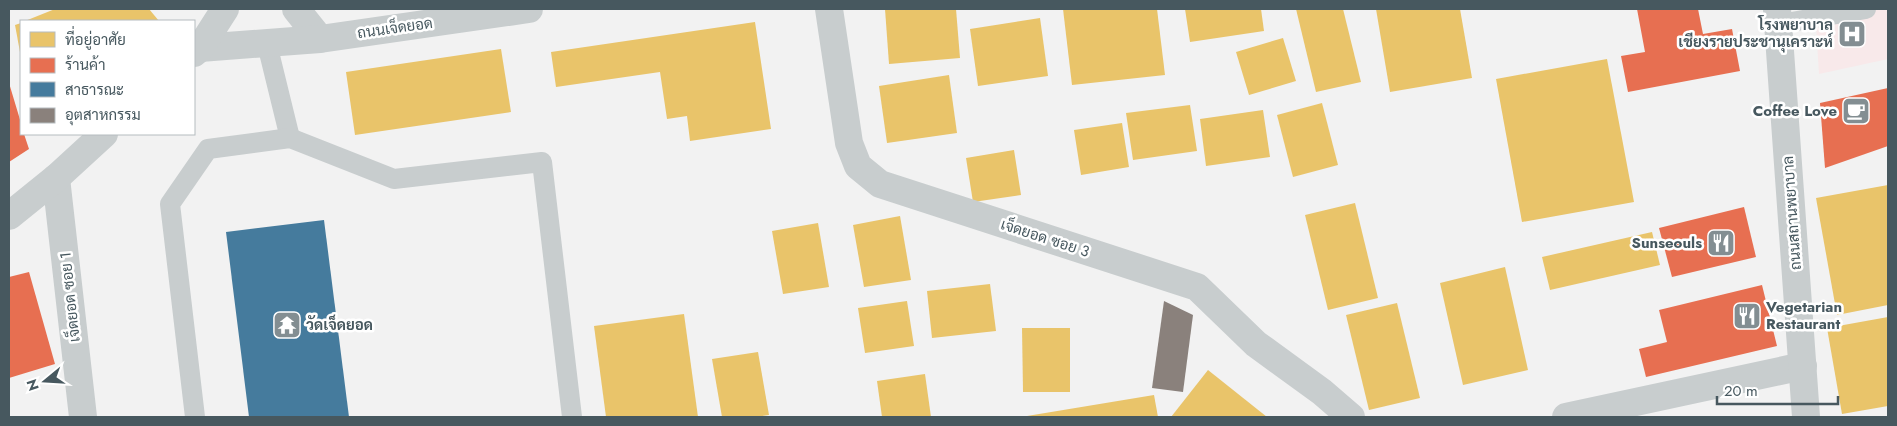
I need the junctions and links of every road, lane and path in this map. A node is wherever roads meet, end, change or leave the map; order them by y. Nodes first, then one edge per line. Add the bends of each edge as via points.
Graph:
1 (225, 9) edge
2 (296, 9) edge
3 (529, 9) edge
4 (829, 9) edge
5 (1866, 9) edge
6 (1779, 16) edge
7 (320, 39) junction
8 (267, 44) junction
9 (197, 51) edge
10 (103, 135) edge
11 (290, 138) junction
12 (56, 178) junction
13 (9, 216) edge
14 (1803, 366) junction
15 (83, 417) edge
16 (194, 417) edge
17 (572, 417) edge
18 (1351, 417) edge
19 (1566, 417) edge
20 (1806, 417) edge

1 - 9 street, ถนนเจ็ดยอด
2 - 7 street
3 - 7 street, ถนนเจ็ดยอด
4 - 18 street, เจ็ดยอด ซอย 3 via 849,143 858,166 880,184 1197,287 1256,344
5 - 6 lane
6 - 14 street, ถนนสถานพยาบาล
7 - 8 street, ถนนเจ็ดยอด
8 - 9 street, ถนนเจ็ดยอด
8 - 11 lane
10 - 12 street
11 - 16 lane via 208,149 170,204
11 - 17 lane via 394,179 542,162
12 - 13 street
12 - 15 street, เจ็ดยอด ซอย 1
14 - 19 street
14 - 20 street, ถนนสถานพยาบาล

